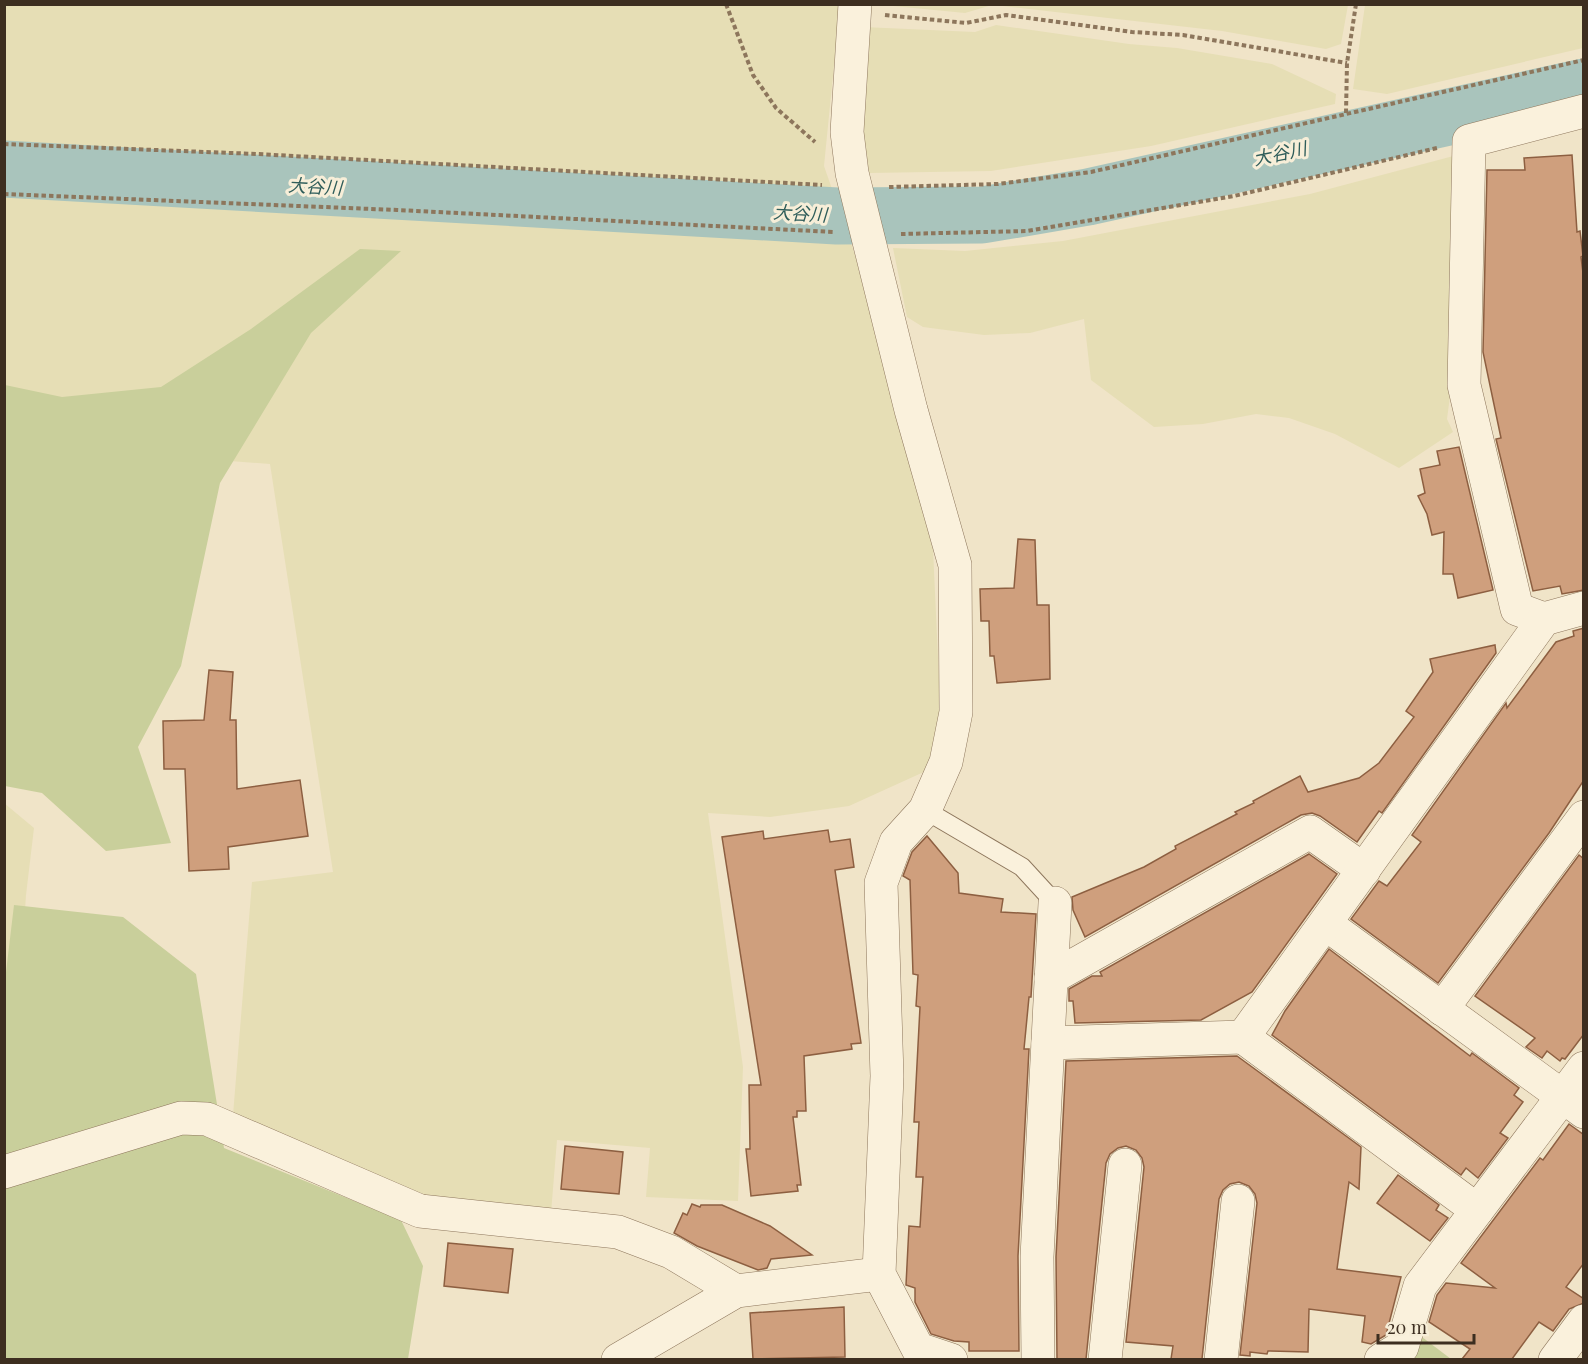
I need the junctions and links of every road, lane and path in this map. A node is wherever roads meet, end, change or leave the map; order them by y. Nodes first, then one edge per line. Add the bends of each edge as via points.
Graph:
1 (726, 4) edge
2 (1356, 4) edge
3 (855, 8) edge
4 (1584, 60) edge
5 (1347, 63) junction
6 (1584, 111) edge
7 (1346, 113) junction
8 (1469, 141) junction
9 (4, 144) edge
10 (854, 180) junction
11 (4, 194) edge
12 (867, 234) junction
13 (1584, 608) edge
14 (1544, 620) junction
15 (925, 810) junction
16 (1584, 817) edge
17 (1364, 870) junction
18 (1055, 903) joint
19 (1326, 924) junction
20 (1051, 978) junction
21 (1442, 1009) junction
22 (1243, 1037) junction
23 (1048, 1043) junction
24 (1584, 1068) edge
25 (1573, 1105) edge
26 (1125, 1165) dead end
27 (4, 1172) edge
28 (1238, 1201) dead end
29 (1477, 1210) junction
30 (879, 1274) junction
31 (736, 1291) junction
32 (1584, 1321) edge
33 (918, 1354) edge
34 (618, 1359) edge
35 (951, 1359) edge
36 (1038, 1359) edge
37 (1105, 1359) edge
38 (1221, 1359) edge
39 (1381, 1359) edge
40 (1555, 1359) edge

1 - 10 path via 753,75 776,108
2 - 5 path
3 - 5 path via 966,23 1005,15 1183,35
3 - 10 street via 846,132
4 - 7 path
5 - 7 path
6 - 8 street
7 - 10 path via 1091,172 999,184
8 - 12 path via 1234,196 1027,231
8 - 14 street via 1464,385 1516,609
9 - 10 path
10 - 12 street
11 - 12 path
12 - 15 street via 955,565 956,712 946,762
13 - 14 street
14 - 17 street
15 - 18 lane via 1022,867
15 - 30 street via 896,843 881,883 887,1076
16 - 21 street
17 - 19 street
17 - 20 street via 1310,832
18 - 20 street
19 - 21 street
19 - 22 street
20 - 23 street
21 - 25 street
22 - 23 street
22 - 29 street
23 - 36 street via 1036,1257
24 - 25 street
25 - 29 street
26 - 37 street
27 - 31 street via 181,1118 207,1119 420,1211 618,1232 671,1252
28 - 38 street
29 - 39 street via 1420,1286 1402,1347
30 - 31 street
30 - 33 street
31 - 34 street
32 - 40 street
33 - 35 street

